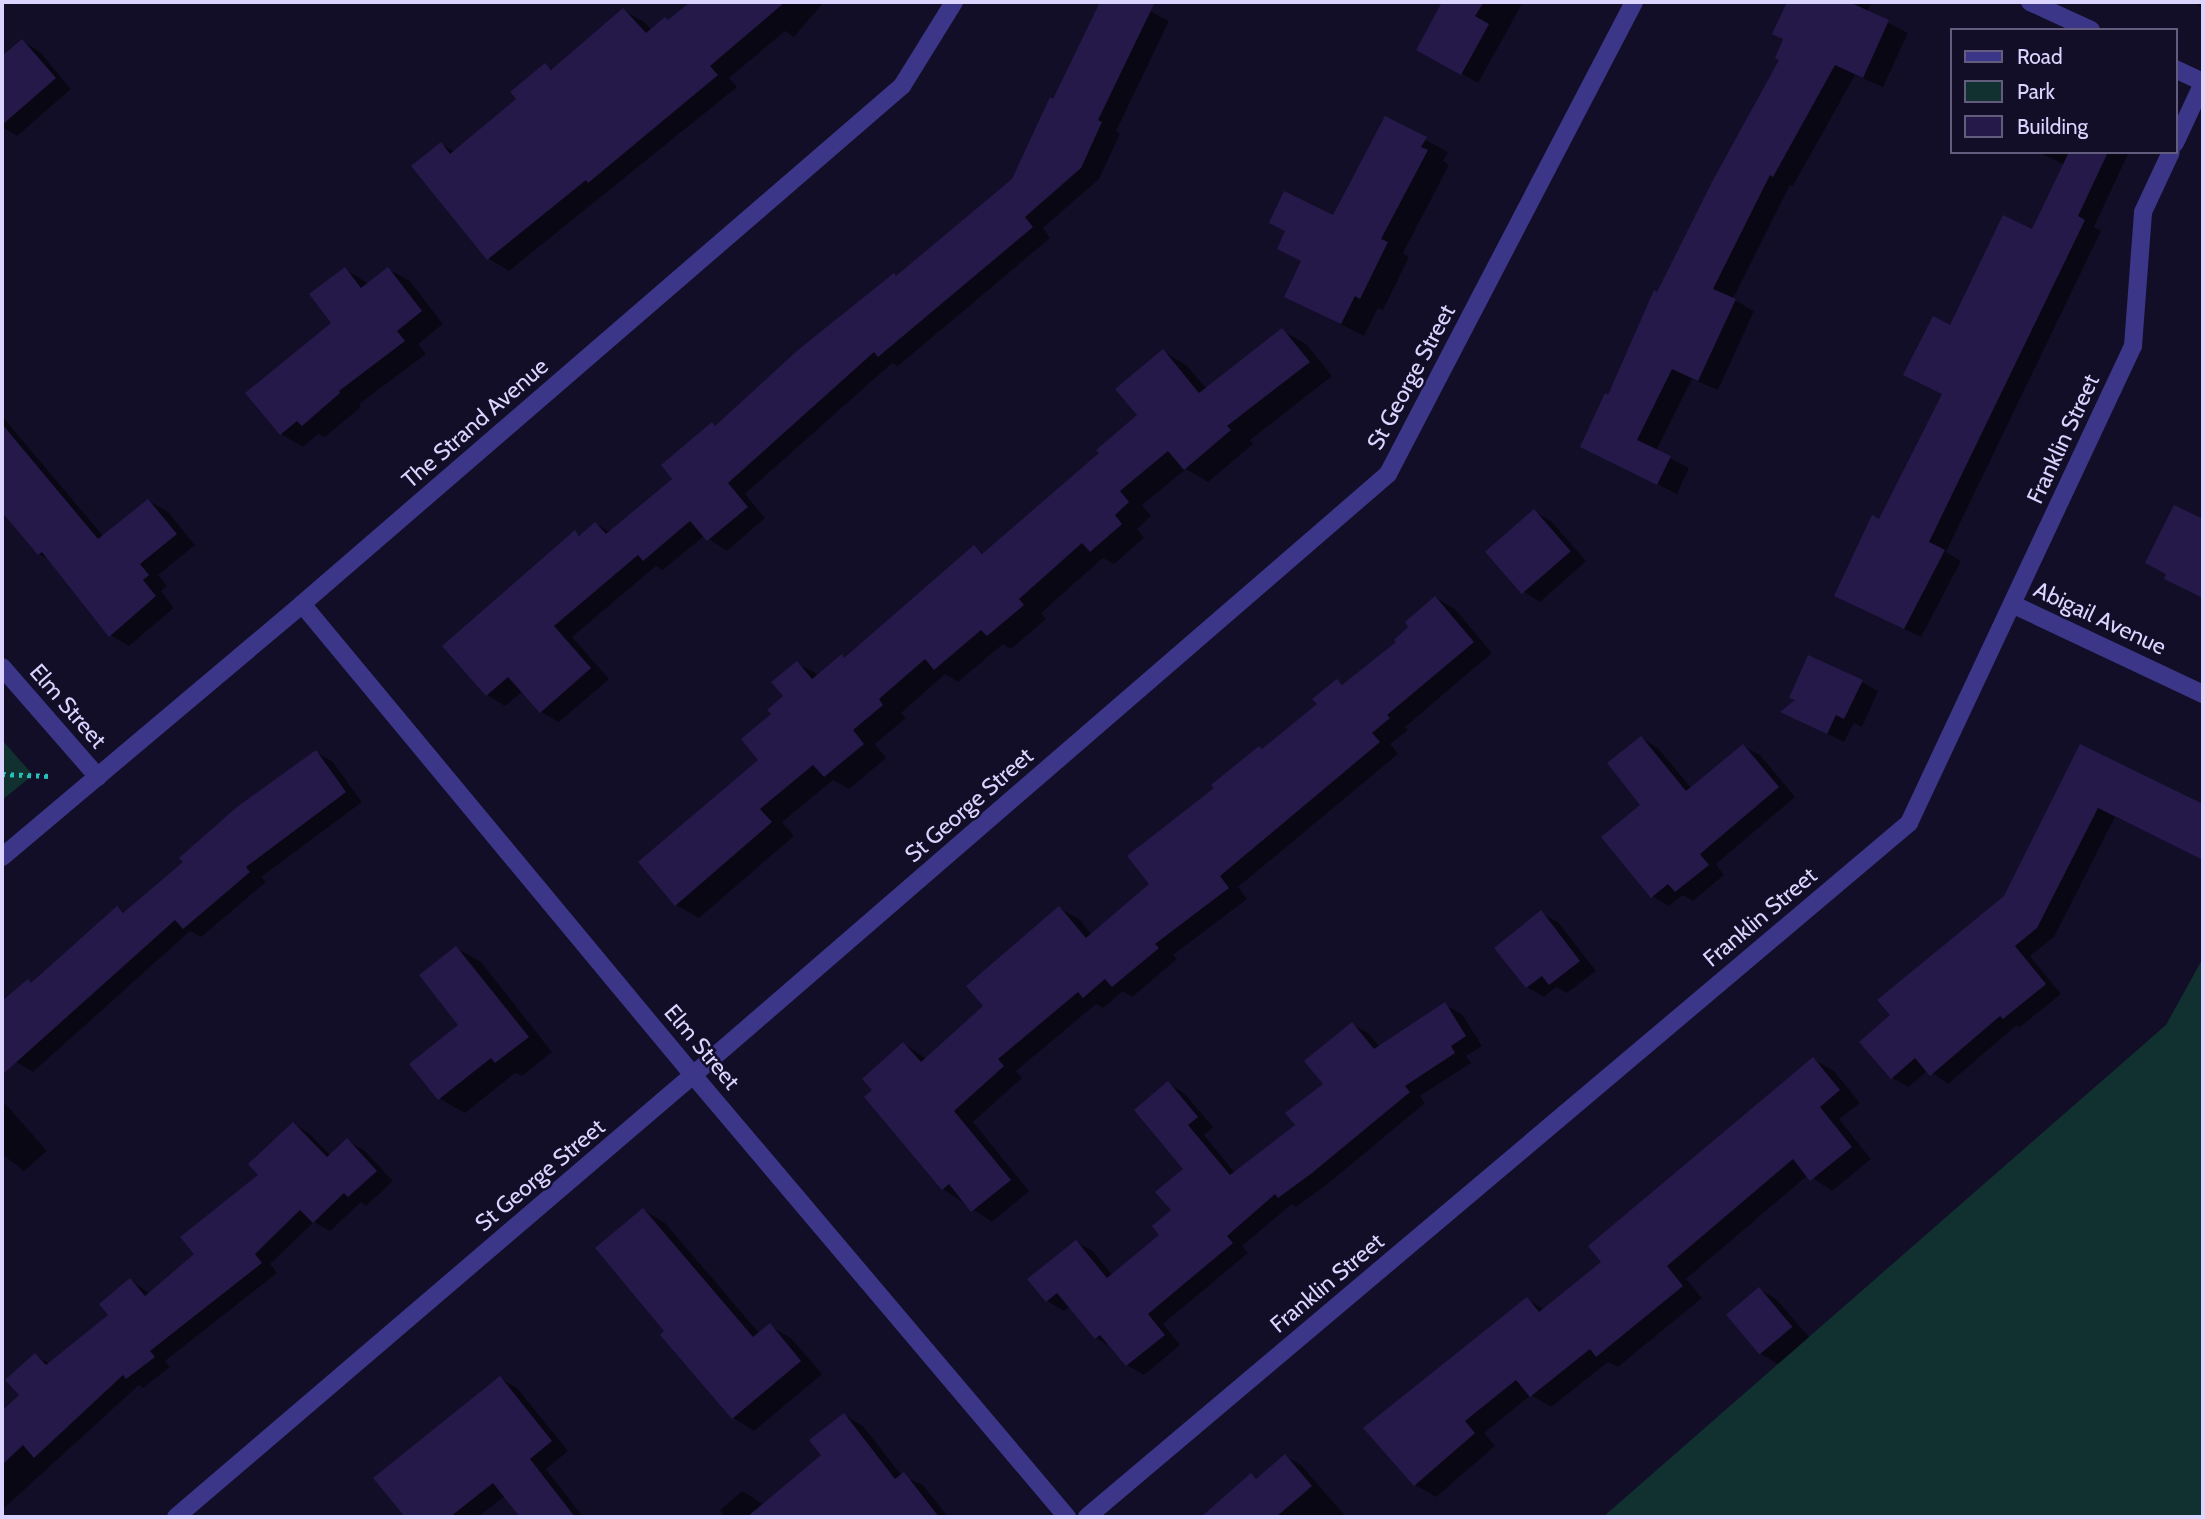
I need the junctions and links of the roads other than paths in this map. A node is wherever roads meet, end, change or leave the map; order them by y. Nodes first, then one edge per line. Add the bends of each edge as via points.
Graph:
1 (954, 2) edge
2 (1634, 2) edge
3 (2030, 2) edge
4 (2087, 28) edge
5 (2177, 70) edge
6 (2203, 82) edge
7 (2177, 139) edge
8 (2170, 154) edge
9 (302, 604) junction
10 (2014, 605) junction
11 (2, 667) edge
12 (2203, 694) edge
13 (98, 777) junction
14 (2, 857) edge
15 (694, 1076) junction
16 (176, 1517) edge
17 (1068, 1517) edge
18 (1087, 1517) edge

1 - 9 street, The Strand Avenue via 902,86
2 - 15 street, St George Street via 1388,474
3 - 4 street
5 - 6 street
6 - 7 street
8 - 10 street, Franklin Street via 2143,212 2133,345
9 - 13 street, The Strand Avenue
9 - 15 street, Elm Street
10 - 12 street, Abigail Avenue
10 - 18 street, Franklin Street via 1909,823
11 - 13 street, Elm Street
13 - 14 street, The Strand Avenue
15 - 16 street, St George Street
15 - 17 street, Elm Street

